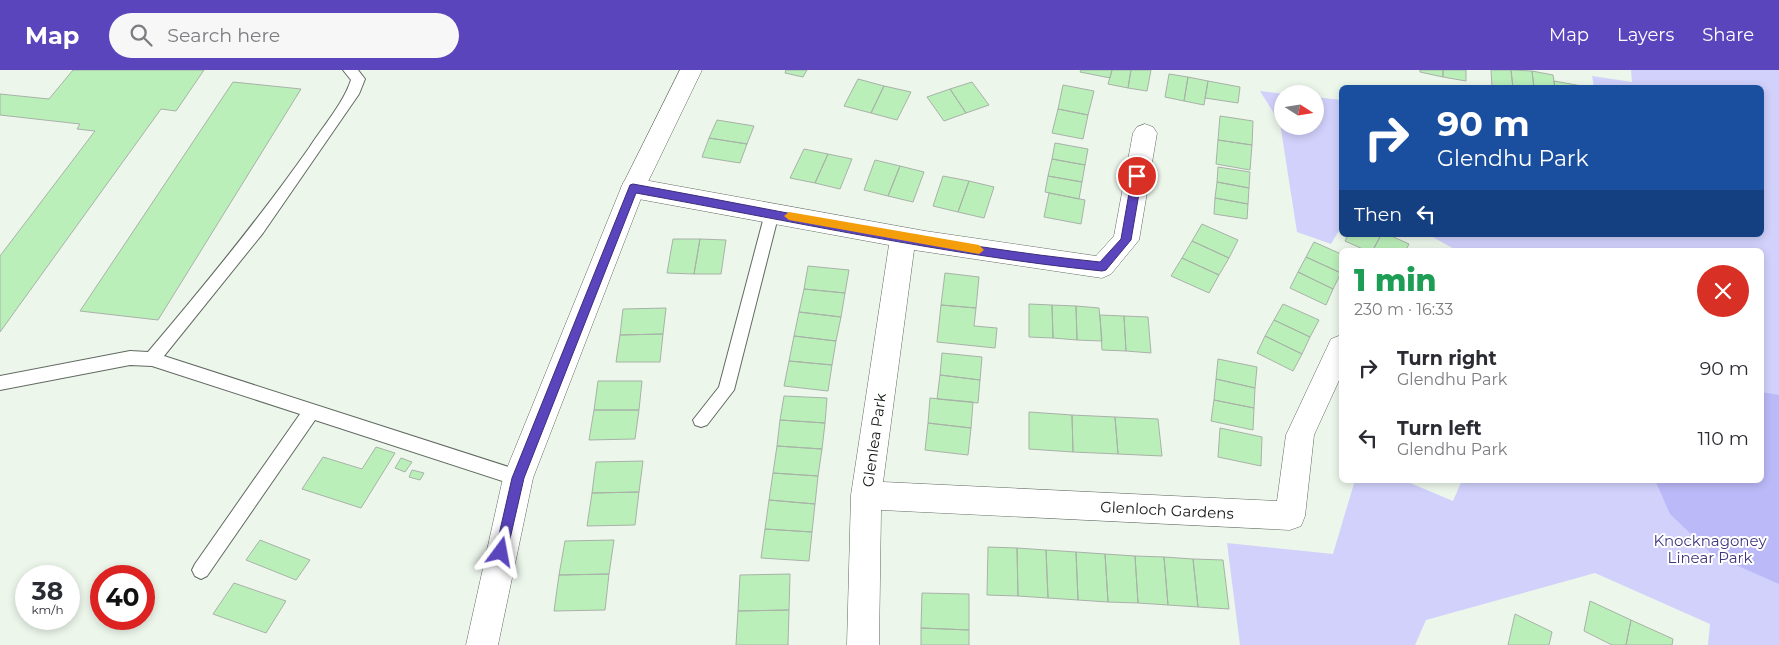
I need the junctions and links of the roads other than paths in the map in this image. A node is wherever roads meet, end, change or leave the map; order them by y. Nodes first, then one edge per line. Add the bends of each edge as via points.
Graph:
1 (350, 70) edge
2 (691, 70) edge
3 (1144, 133) dead end
4 (633, 188) junction
5 (772, 213) junction
6 (903, 237) junction
7 (1339, 351) edge
8 (152, 359) junction
9 (0, 383) edge
10 (311, 412) junction
11 (701, 420) dead end
12 (518, 478) junction
13 (866, 495) junction
14 (201, 570) dead end
15 (482, 645) edge
16 (863, 645) edge

1 - 8 lane via 358,79 354,91 292,186
2 - 4 street
3 - 6 street via 1126,240 1102,267 1052,262
4 - 5 street
4 - 12 street
5 - 6 street
5 - 11 lane via 726,390
6 - 13 street, Glenlea Park
7 - 13 street, Glenloch Gardens via 1300,435 1290,516
8 - 9 lane via 130,358
8 - 10 lane
10 - 12 lane
10 - 14 lane
12 - 15 street
13 - 16 street, Glenlea Park

